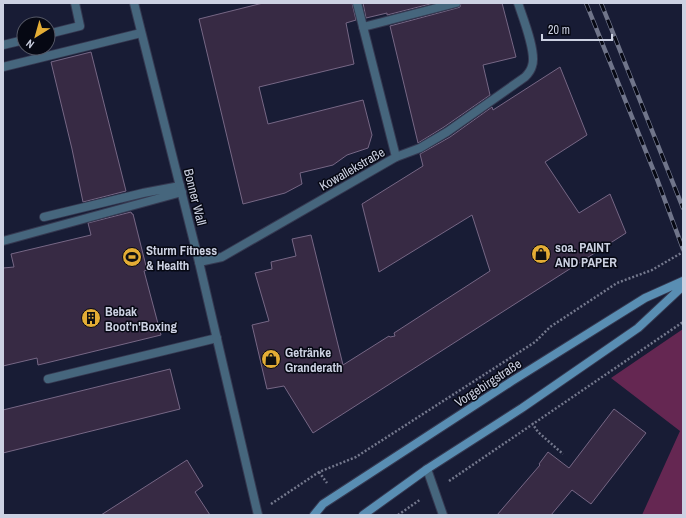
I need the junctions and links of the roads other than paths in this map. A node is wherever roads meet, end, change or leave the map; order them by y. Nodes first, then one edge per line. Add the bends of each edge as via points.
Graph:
1 (75, 3) edge
2 (134, 3) edge
3 (357, 3) edge
4 (456, 3) edge
5 (518, 3) edge
6 (363, 27) junction
7 (56, 32) edge
8 (141, 33) junction
9 (16, 42) edge
10 (3, 46) edge
11 (3, 66) edge
12 (396, 157) junction
13 (181, 189) junction
14 (44, 218) dead end
15 (3, 241) edge
16 (199, 262) junction
17 (683, 281) edge
18 (683, 286) edge
19 (216, 338) junction
20 (48, 380) dead end
21 (427, 469) junction
22 (258, 514) edge
23 (314, 515) edge
24 (363, 515) edge
25 (443, 515) edge

1 - 7 street via 80,26
2 - 8 street, Bonner Wall
3 - 6 street, Kowallekstraße
4 - 6 street
5 - 12 street via 533,52 529,72 447,132 420,148
6 - 12 street, Kowallekstraße
8 - 11 street
8 - 13 street, Bonner Wall
9 - 10 street
12 - 16 street, Kowallekstraße via 222,257
13 - 14 street via 143,193
13 - 15 street
13 - 16 street, Bonner Wall
16 - 19 street, Bonner Wall
17 - 23 main road, Vorgebirgstraße via 645,298 512,381 323,504
18 - 21 main road via 638,328 522,408
19 - 20 street
19 - 22 street, Bonner Wall
21 - 24 main road
21 - 25 street

